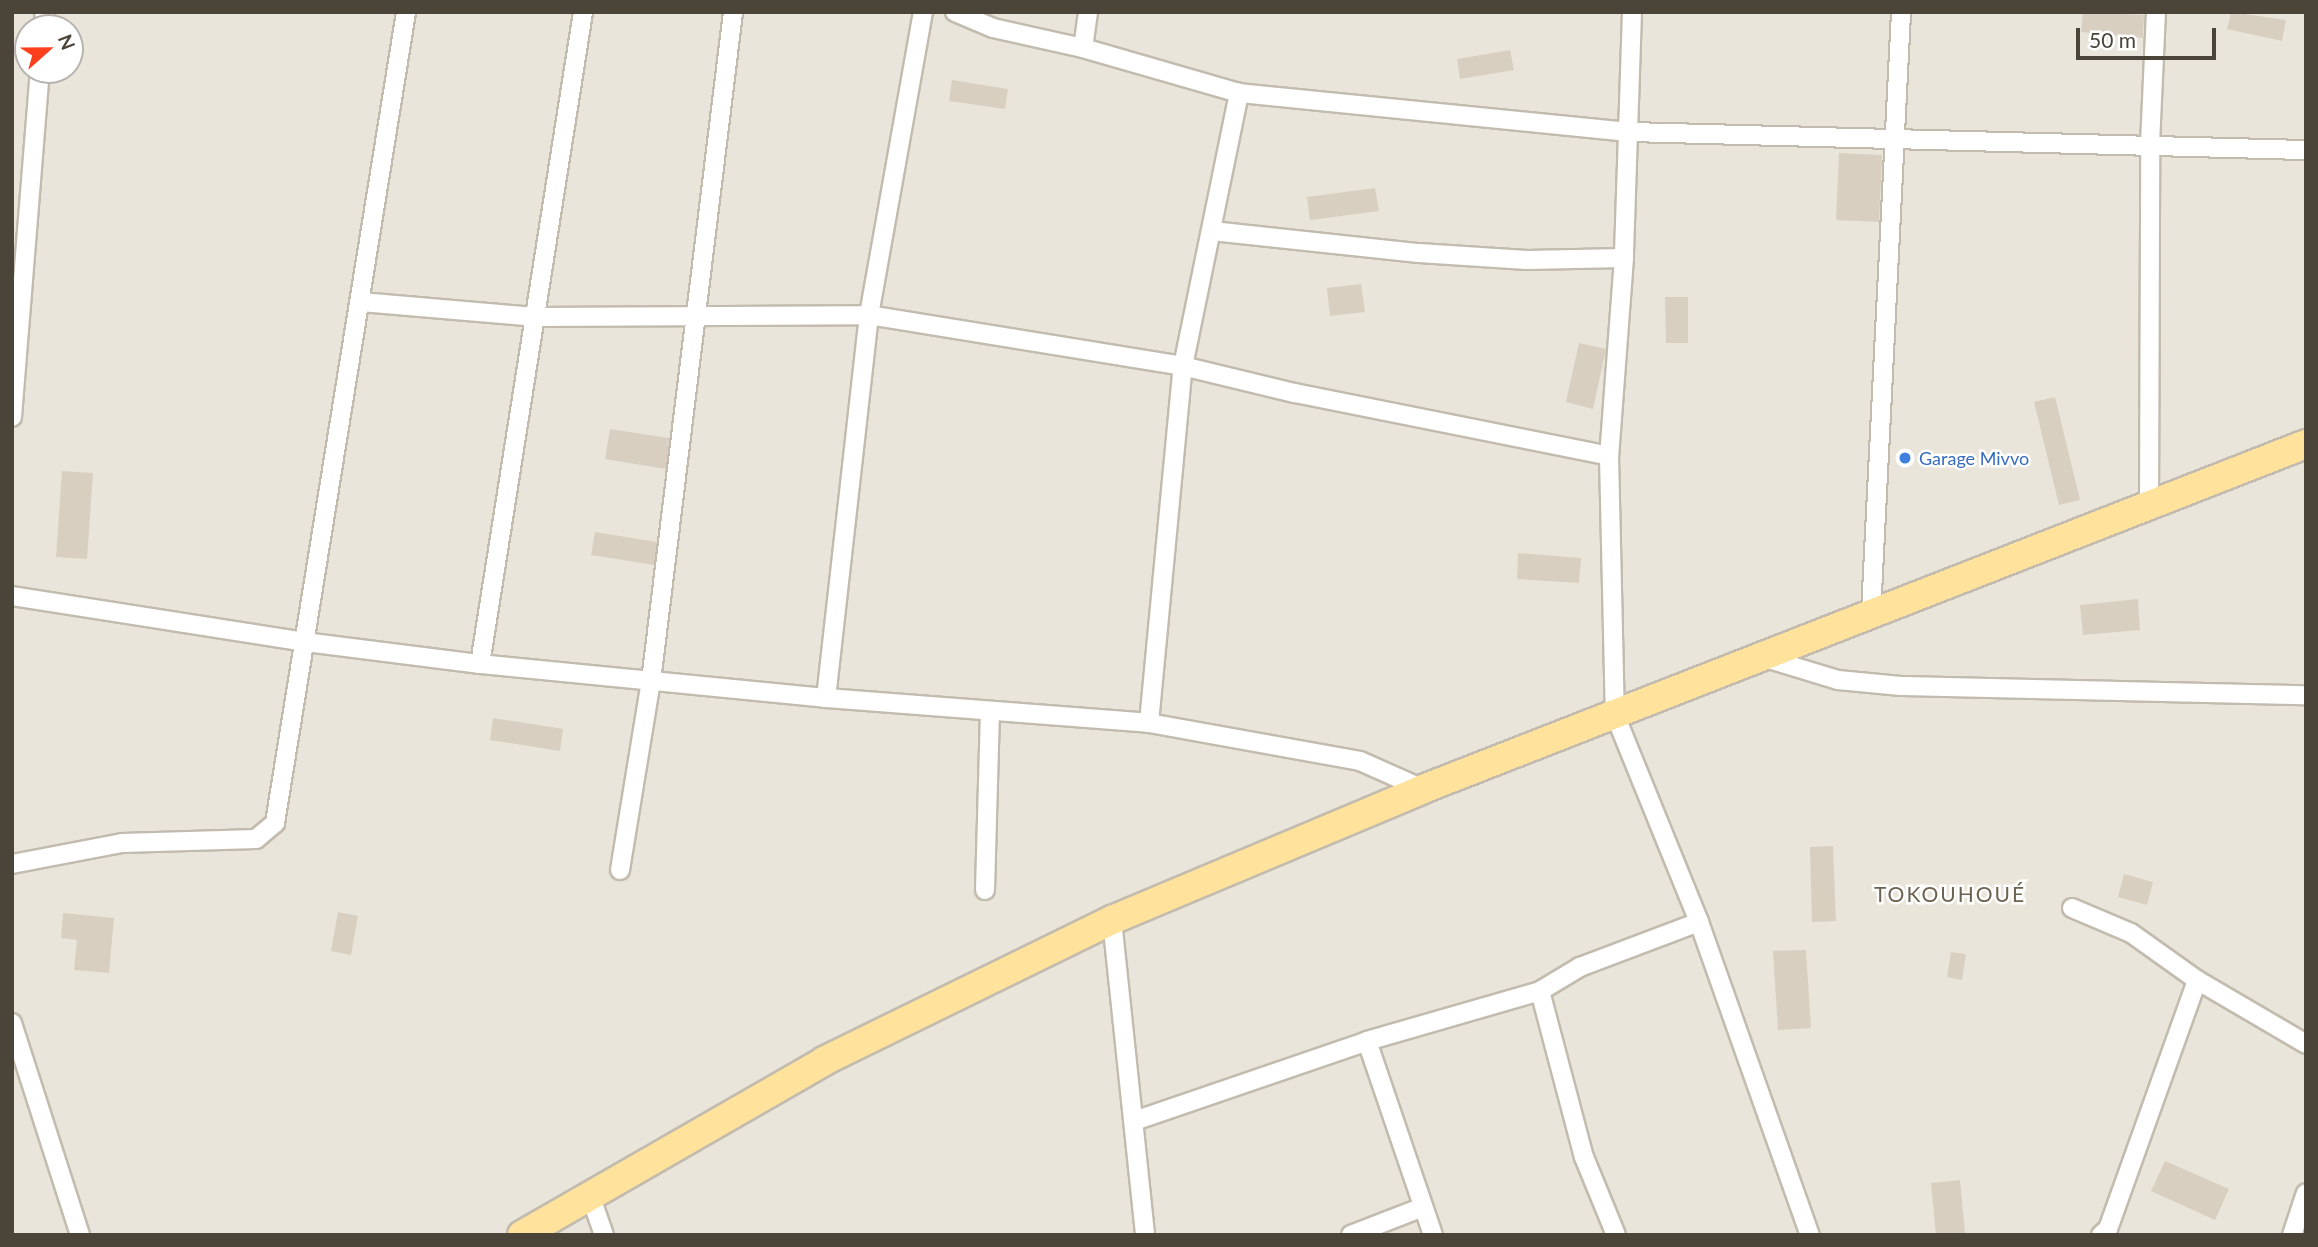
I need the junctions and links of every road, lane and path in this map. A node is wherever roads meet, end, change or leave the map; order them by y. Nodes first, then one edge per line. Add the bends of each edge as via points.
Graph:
1 (406, 12) edge
2 (583, 12) edge
3 (733, 12) edge
4 (923, 12) edge
5 (955, 12) edge
6 (1088, 12) edge
7 (1632, 12) edge
8 (1902, 12) edge
9 (2155, 12) edge
10 (1083, 48) junction
11 (38, 84) edge
12 (1239, 93) junction
13 (1630, 131) junction
14 (1897, 136) junction
15 (2150, 144) junction
16 (2306, 150) edge
17 (20, 209) edge
18 (1212, 231) junction
19 (1624, 258) junction
20 (361, 302) junction
21 (869, 315) junction
22 (537, 317) junction
23 (692, 317) junction
24 (1183, 366) junction
25 (12, 417) edge
26 (2306, 444) edge
27 (1609, 456) junction
28 (2149, 508) junction
29 (12, 596) edge
30 (1871, 614) junction
31 (304, 642) junction
32 (1759, 656) junction
33 (480, 664) junction
34 (651, 681) junction
35 (2306, 695) edge
36 (826, 698) junction
37 (990, 712) junction
38 (1615, 715) junction
39 (1149, 723) junction
40 (1423, 789) junction
41 (12, 864) edge
42 (620, 870) dead end
43 (985, 890) dead end
44 (2072, 908) dead end
45 (1112, 920) junction
46 (1699, 922) junction
47 (2197, 980) junction
48 (1540, 992) junction
49 (12, 1023) edge
50 (1367, 1041) junction
51 (2306, 1044) edge
52 (1134, 1121) junction
53 (2306, 1193) edge
54 (590, 1195) junction
55 (1423, 1207) junction
56 (80, 1235) edge
57 (522, 1235) edge
58 (604, 1235) edge
59 (1145, 1235) edge
60 (1351, 1235) edge
61 (1433, 1235) edge
62 (1616, 1235) edge
63 (1810, 1235) edge
64 (2101, 1235) edge
65 (2292, 1235) edge

1 - 20 street
2 - 22 street
3 - 23 street
4 - 21 street
5 - 10 street via 993,28
6 - 10 street
7 - 13 street
8 - 14 street
9 - 15 street
10 - 12 street
11 - 17 street
12 - 13 street
12 - 18 street
13 - 14 street
13 - 19 street
14 - 15 street
14 - 30 street
15 - 16 street
15 - 28 street
17 - 25 street
18 - 19 street via 1419,253 1527,260
18 - 24 street
19 - 27 street
20 - 22 street
20 - 31 street
21 - 23 street
21 - 24 street
21 - 36 street
22 - 23 street
22 - 33 street
23 - 34 street
24 - 27 street
24 - 39 street
26 - 28 main road
27 - 38 street
28 - 30 main road
29 - 31 street
30 - 32 main road
31 - 33 street
31 - 41 street via 282,795 268,834 257,839 122,843
32 - 35 street via 1838,680 1901,686
32 - 38 main road
33 - 34 street
34 - 36 street
34 - 42 street
36 - 37 street
37 - 39 street
37 - 43 street
38 - 40 main road
38 - 46 street
39 - 40 street via 1360,761
40 - 45 main road
44 - 47 street via 2131,933
45 - 52 street
45 - 54 main road via 824,1061
46 - 48 street via 1580,967
46 - 63 street
47 - 51 street
47 - 64 street via 2108,1229
48 - 50 street
48 - 62 street via 1584,1157
49 - 56 street
50 - 52 street
50 - 55 street
52 - 59 street
53 - 65 street
54 - 57 main road
54 - 58 street
55 - 60 street
55 - 61 street

